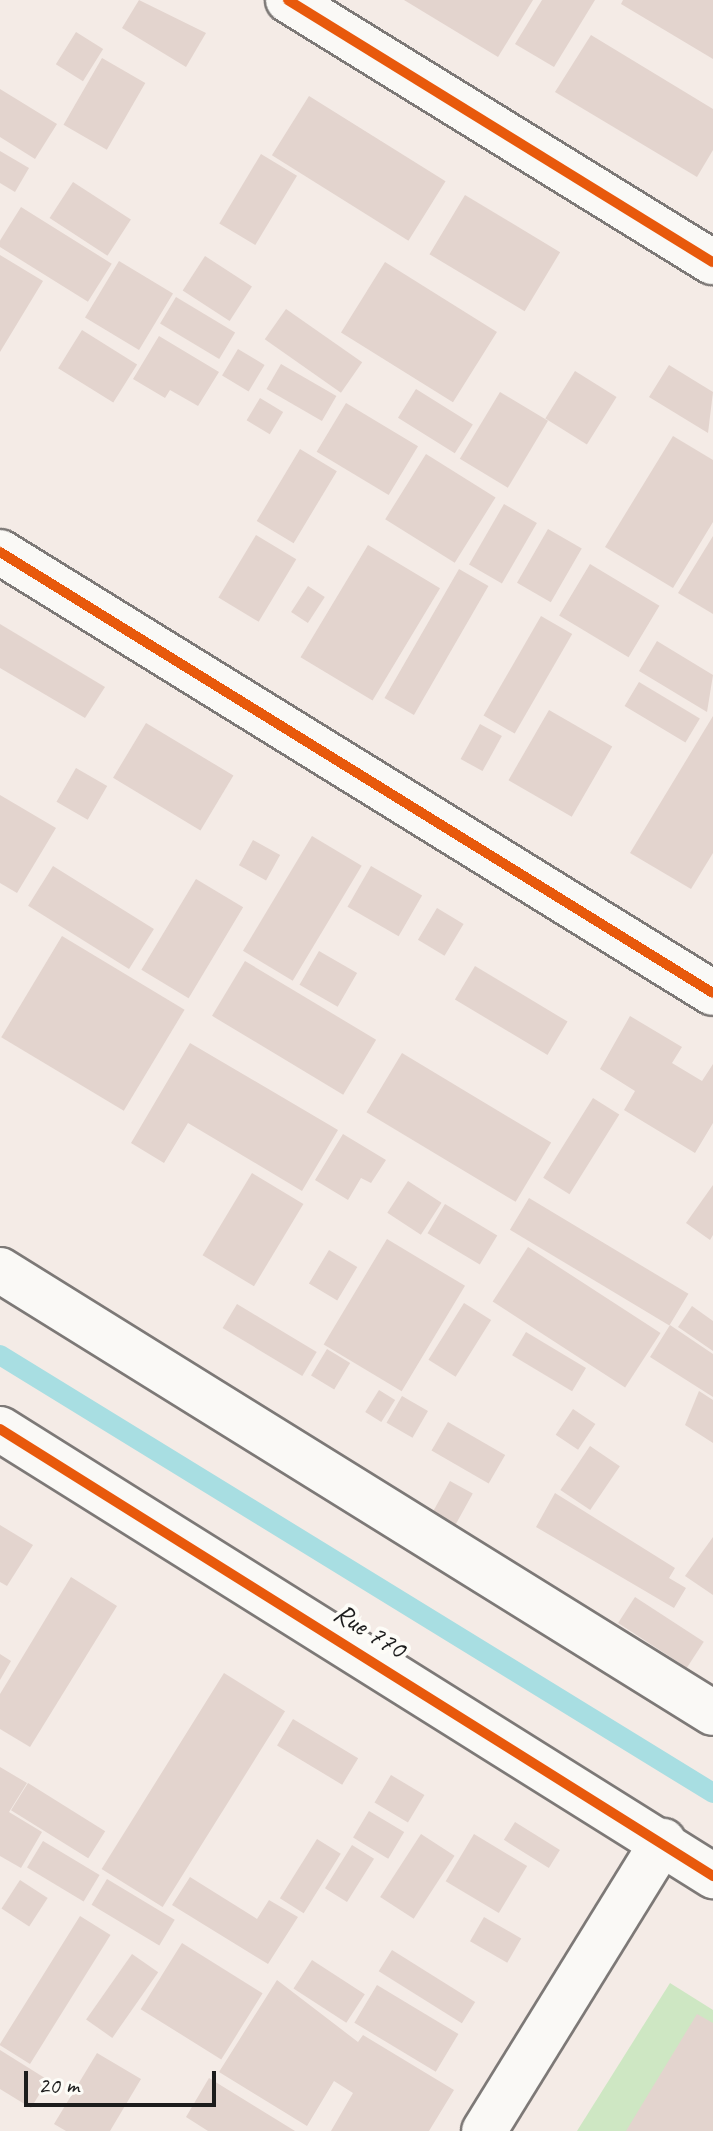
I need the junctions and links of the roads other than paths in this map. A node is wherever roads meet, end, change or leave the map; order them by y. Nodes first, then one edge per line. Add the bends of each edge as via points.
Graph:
1 (288, 0) edge
2 (713, 262) edge
3 (0, 552) edge
4 (713, 993) edge
5 (0, 1270) edge
6 (0, 1429) edge
7 (713, 1713) edge
8 (663, 1841) junction
9 (713, 1876) edge
10 (484, 2131) edge

1 - 2 street
3 - 4 street
5 - 7 street
6 - 8 street, Rue 770
8 - 9 street, Rue 770
8 - 10 street

